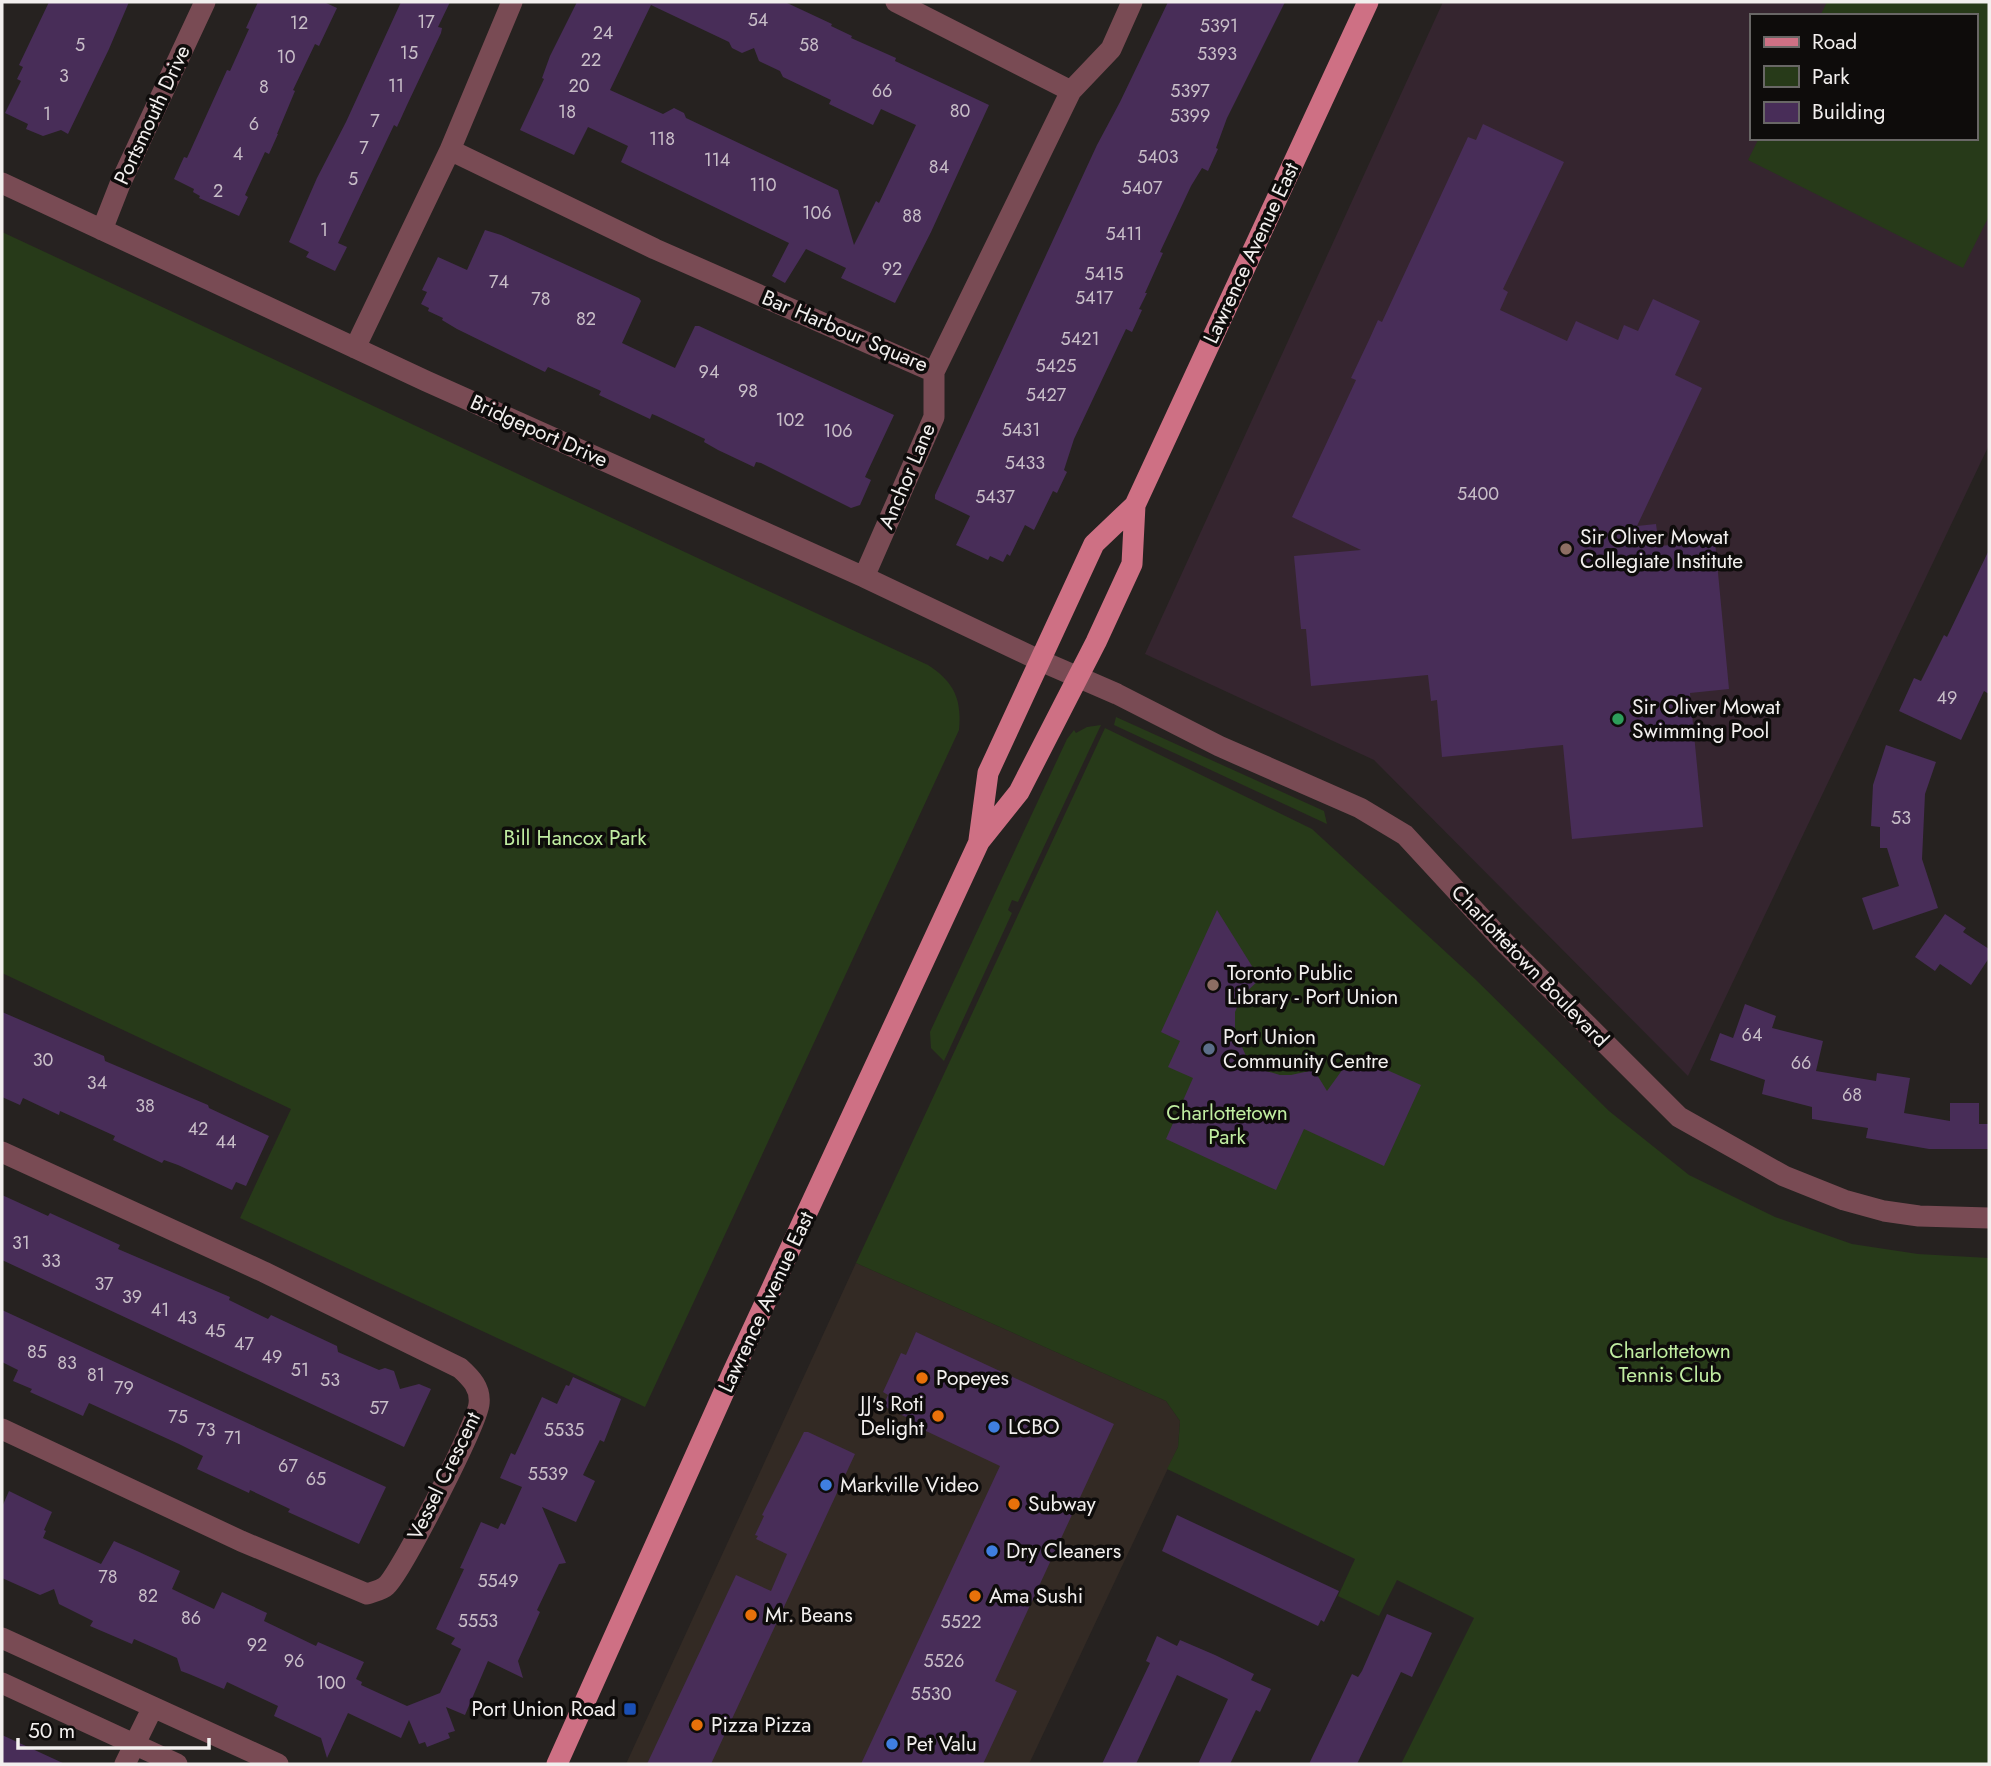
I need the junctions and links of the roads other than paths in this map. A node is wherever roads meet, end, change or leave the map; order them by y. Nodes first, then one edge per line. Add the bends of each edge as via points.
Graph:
1 (205, 2) edge
2 (512, 2) edge
3 (896, 2) edge
4 (1132, 2) edge
5 (1368, 2) edge
6 (1071, 91) junction
7 (450, 150) junction
8 (2, 183) edge
9 (102, 230) junction
10 (355, 348) junction
11 (934, 373) junction
12 (1135, 505) junction
13 (864, 577) junction
14 (1041, 661) junction
15 (1078, 677) junction
16 (979, 842) junction
17 (2, 1152) edge
18 (1989, 1218) edge
19 (2, 1429) edge
20 (2, 1638) edge
21 (2, 1683) edge
22 (153, 1707) junction
23 (134, 1745) junction
24 (125, 1764) edge
25 (177, 1764) edge
26 (278, 1764) edge
27 (557, 1764) edge

1 - 9 street, Portsmouth Drive
2 - 7 street
3 - 6 street
4 - 6 street, Bar Harbour Square via 1111,49
5 - 12 main road, Lawrence Avenue East
6 - 11 street, Bar Harbour Square
7 - 10 street
7 - 11 street, Bar Harbour Square via 655,249
8 - 9 street, Bridgeport Drive
9 - 10 street, Bridgeport Drive
10 - 13 street, Bridgeport Drive
11 - 13 street, Anchor Lane via 934,417
12 - 14 main road, Lawrence Avenue East via 1094,544
12 - 15 main road, Lawrence Avenue East via 1132,564
13 - 14 street, Bridgeport Drive
14 - 15 street, Bridgeport Drive
14 - 16 main road, Lawrence Avenue East via 988,773
15 - 16 main road, Lawrence Avenue East via 1019,792
15 - 18 street, Charlottetown Boulevard via 1350,803 1405,835 1501,939 1679,1117 1784,1176 1843,1200 1919,1216
16 - 27 main road, Lawrence Avenue East
17 - 19 street, Vessel Crescent via 460,1368 476,1385 480,1405 402,1563 386,1587 366,1594
20 - 22 street
21 - 23 street
22 - 23 street
22 - 26 street
23 - 24 street
23 - 25 street

